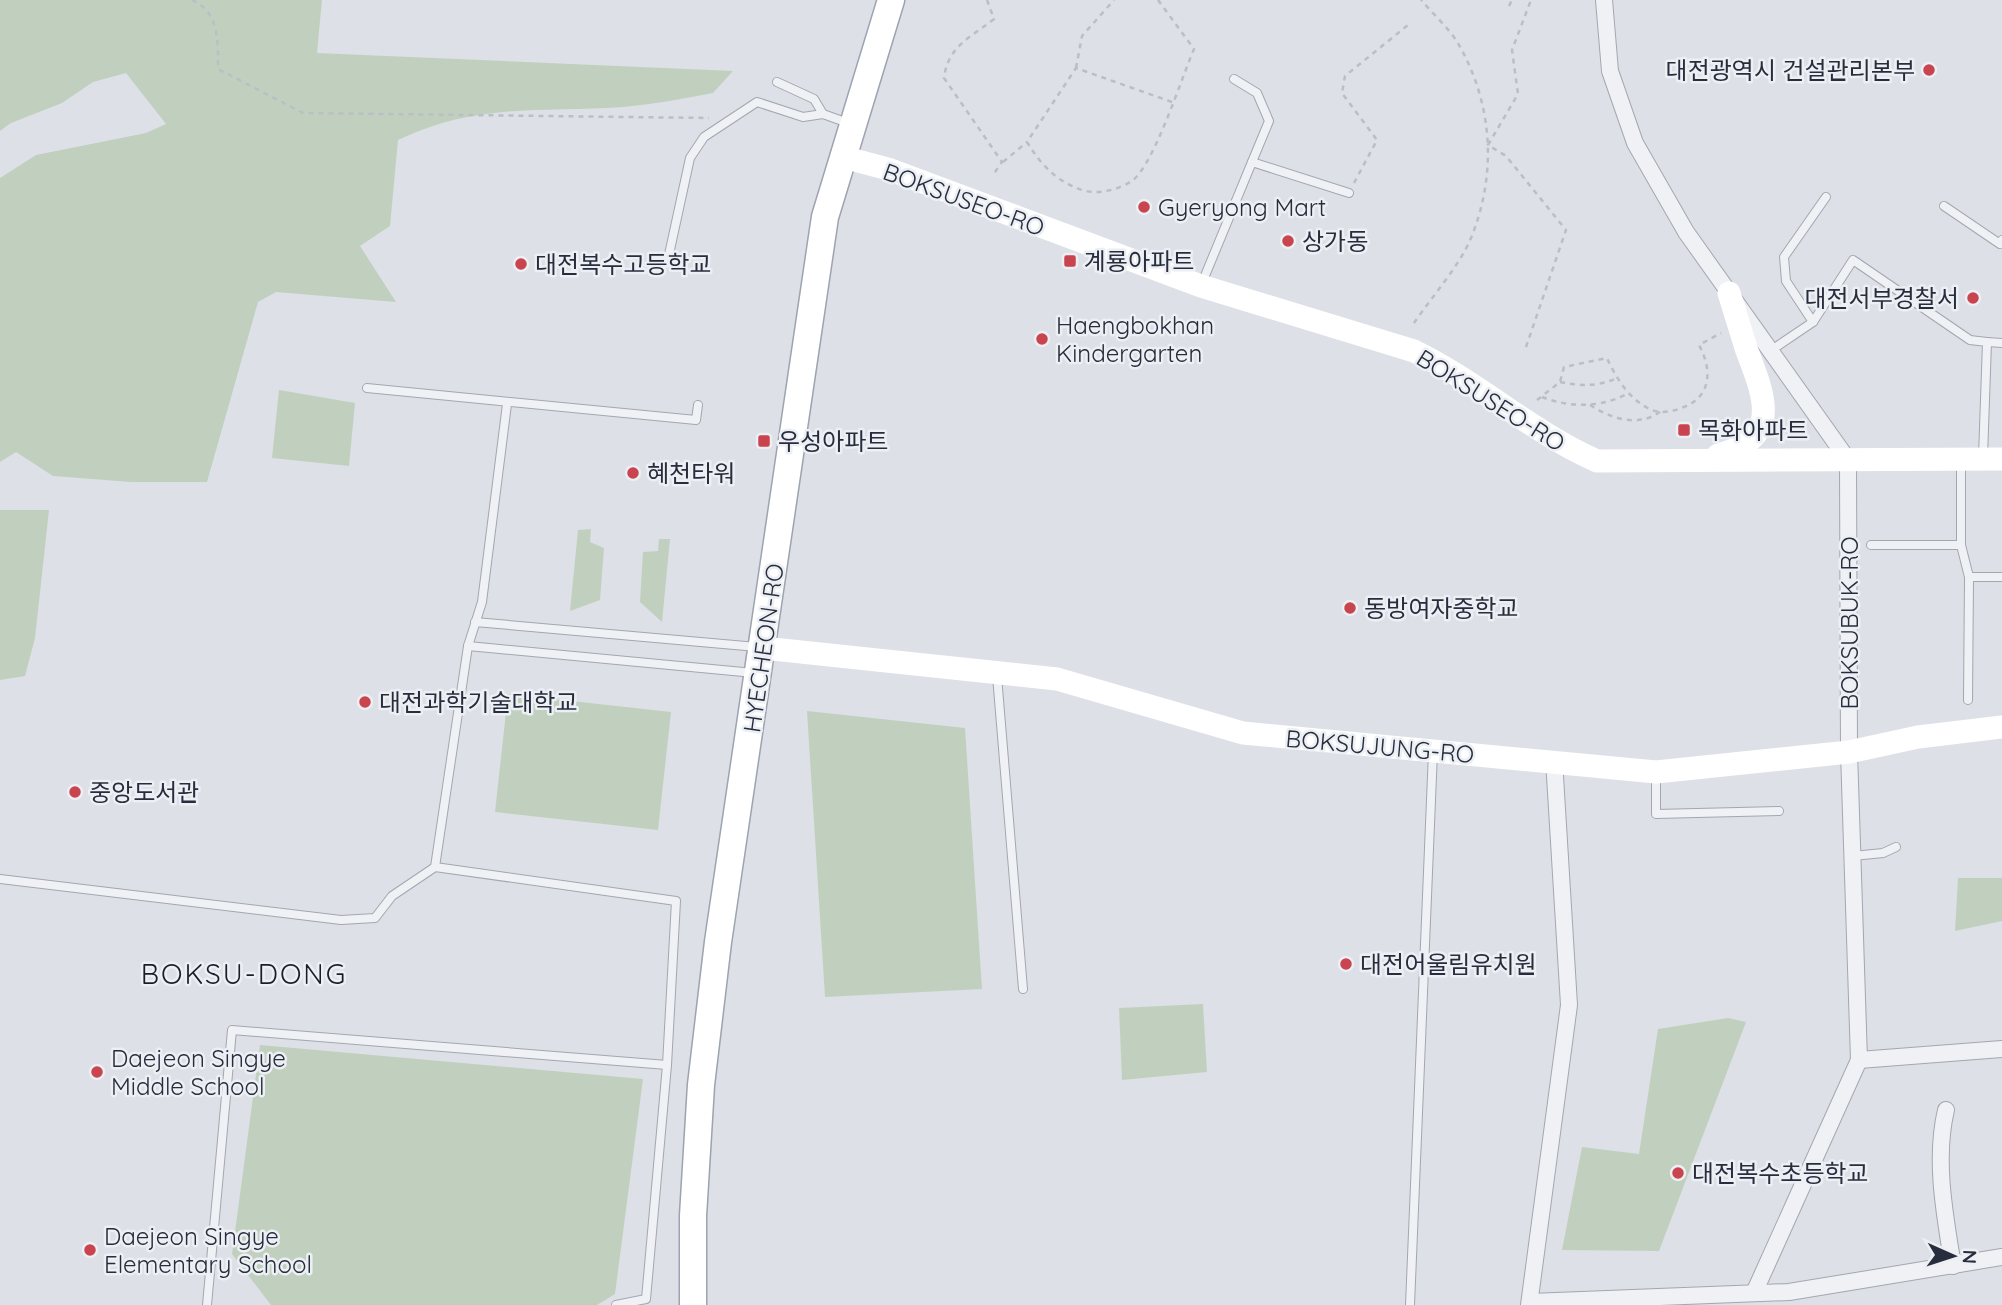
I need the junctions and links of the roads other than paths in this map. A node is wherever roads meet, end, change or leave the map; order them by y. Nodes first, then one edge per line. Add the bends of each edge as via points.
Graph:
1 (1605, 0) edge
2 (890, 1) edge
3 (1234, 79) dead end
4 (777, 82) dead end
5 (823, 114) junction
6 (851, 124) junction
7 (843, 158) junction
8 (1252, 162) junction
9 (1349, 192) road end
10 (1826, 197) dead end
11 (1944, 206) dead end
12 (2002, 240) edge
13 (668, 259) dead end
14 (1200, 286) junction
15 (1729, 293) junction
16 (1813, 322) junction
17 (1987, 342) junction
18 (2002, 342) edge
19 (1770, 351) junction
20 (367, 388) dead end
21 (507, 404) junction
22 (698, 405) dead end
23 (1982, 459) edge
24 (1847, 460) junction
25 (1691, 461) junction
26 (1871, 545) dead end
27 (1961, 545) junction
28 (1969, 577) junction
29 (2002, 577) edge
30 (475, 622) junction
31 (468, 646) junction
32 (761, 660) junction
33 (997, 673) junction
34 (1968, 700) dead end
35 (2002, 727) edge
36 (1433, 751) junction
37 (1849, 752) junction
38 (1554, 760) junction
39 (1656, 772) junction
40 (1779, 811) dead end
41 (1896, 847) dead end
42 (1853, 856) junction
43 (435, 867) junction
44 (0, 879) edge
45 (1023, 989) dead end
46 (2002, 1049) edge
47 (1859, 1060) junction
48 (667, 1065) junction
49 (1946, 1110) dead end
50 (2002, 1257) edge
51 (1952, 1266) junction
52 (1754, 1293) junction
53 (1529, 1303) edge
54 (207, 1305) edge
55 (616, 1305) edge
56 (693, 1305) edge
57 (1410, 1305) edge

1 - 15 street via 1610,71 1635,143 1686,232
2 - 6 main road, HYECHEON-RO
3 - 8 lane via 1257,93 1269,121
4 - 5 lane via 814,99
5 - 6 lane
5 - 13 lane via 803,117 757,102 704,137 690,158
6 - 7 main road, HYECHEON-RO
7 - 14 street, BOKSUSEO-RO via 888,170
7 - 32 main road, HYECHEON-RO via 825,217
8 - 9 lane
8 - 14 lane
10 - 16 lane via 1784,257 1786,281
11 - 12 lane via 2000,244
14 - 25 street, BOKSUSEO-RO via 1414,351 1447,367 1560,445 1597,461
15 - 19 street
15 - 25 street via 1764,397 1765,415 1750,442
16 - 17 lane via 1853,260 1970,340
16 - 19 lane
17 - 18 lane
17 - 23 lane
19 - 24 street
20 - 21 lane
21 - 22 lane via 696,420
21 - 30 lane via 482,602
23 - 24 street, BOKSUSEO-RO
23 - 27 lane
24 - 25 street, BOKSUSEO-RO
24 - 37 street, BOKSUBUK-RO
26 - 27 lane
27 - 28 lane
28 - 29 lane
28 - 34 lane
30 - 31 lane
30 - 32 lane
31 - 32 lane
31 - 43 lane
32 - 33 street, BOKSUJUNG-RO
32 - 56 main road, HYECHEON-RO via 701,1085
33 - 36 street, BOKSUJUNG-RO via 1058,679 1243,733
33 - 45 lane
35 - 37 street, BOKSUJUNG-RO via 1919,737
36 - 38 street, BOKSUJUNG-RO
36 - 57 lane
37 - 39 street, BOKSUJUNG-RO
37 - 42 street, BOKSUBUK-RO
38 - 39 street, BOKSUJUNG-RO
38 - 53 street via 1569,1005
39 - 40 lane via 1656,814
41 - 42 lane
42 - 47 street, BOKSUBUK-RO
43 - 44 lane via 392,896 375,918 341,920
43 - 48 lane via 676,901
46 - 47 street
47 - 52 street, BOKSUBUK-RO
48 - 54 lane via 232,1031
48 - 55 lane via 646,1299
49 - 51 street via 1941,1154
50 - 51 street
51 - 52 street via 1789,1292
52 - 53 street

